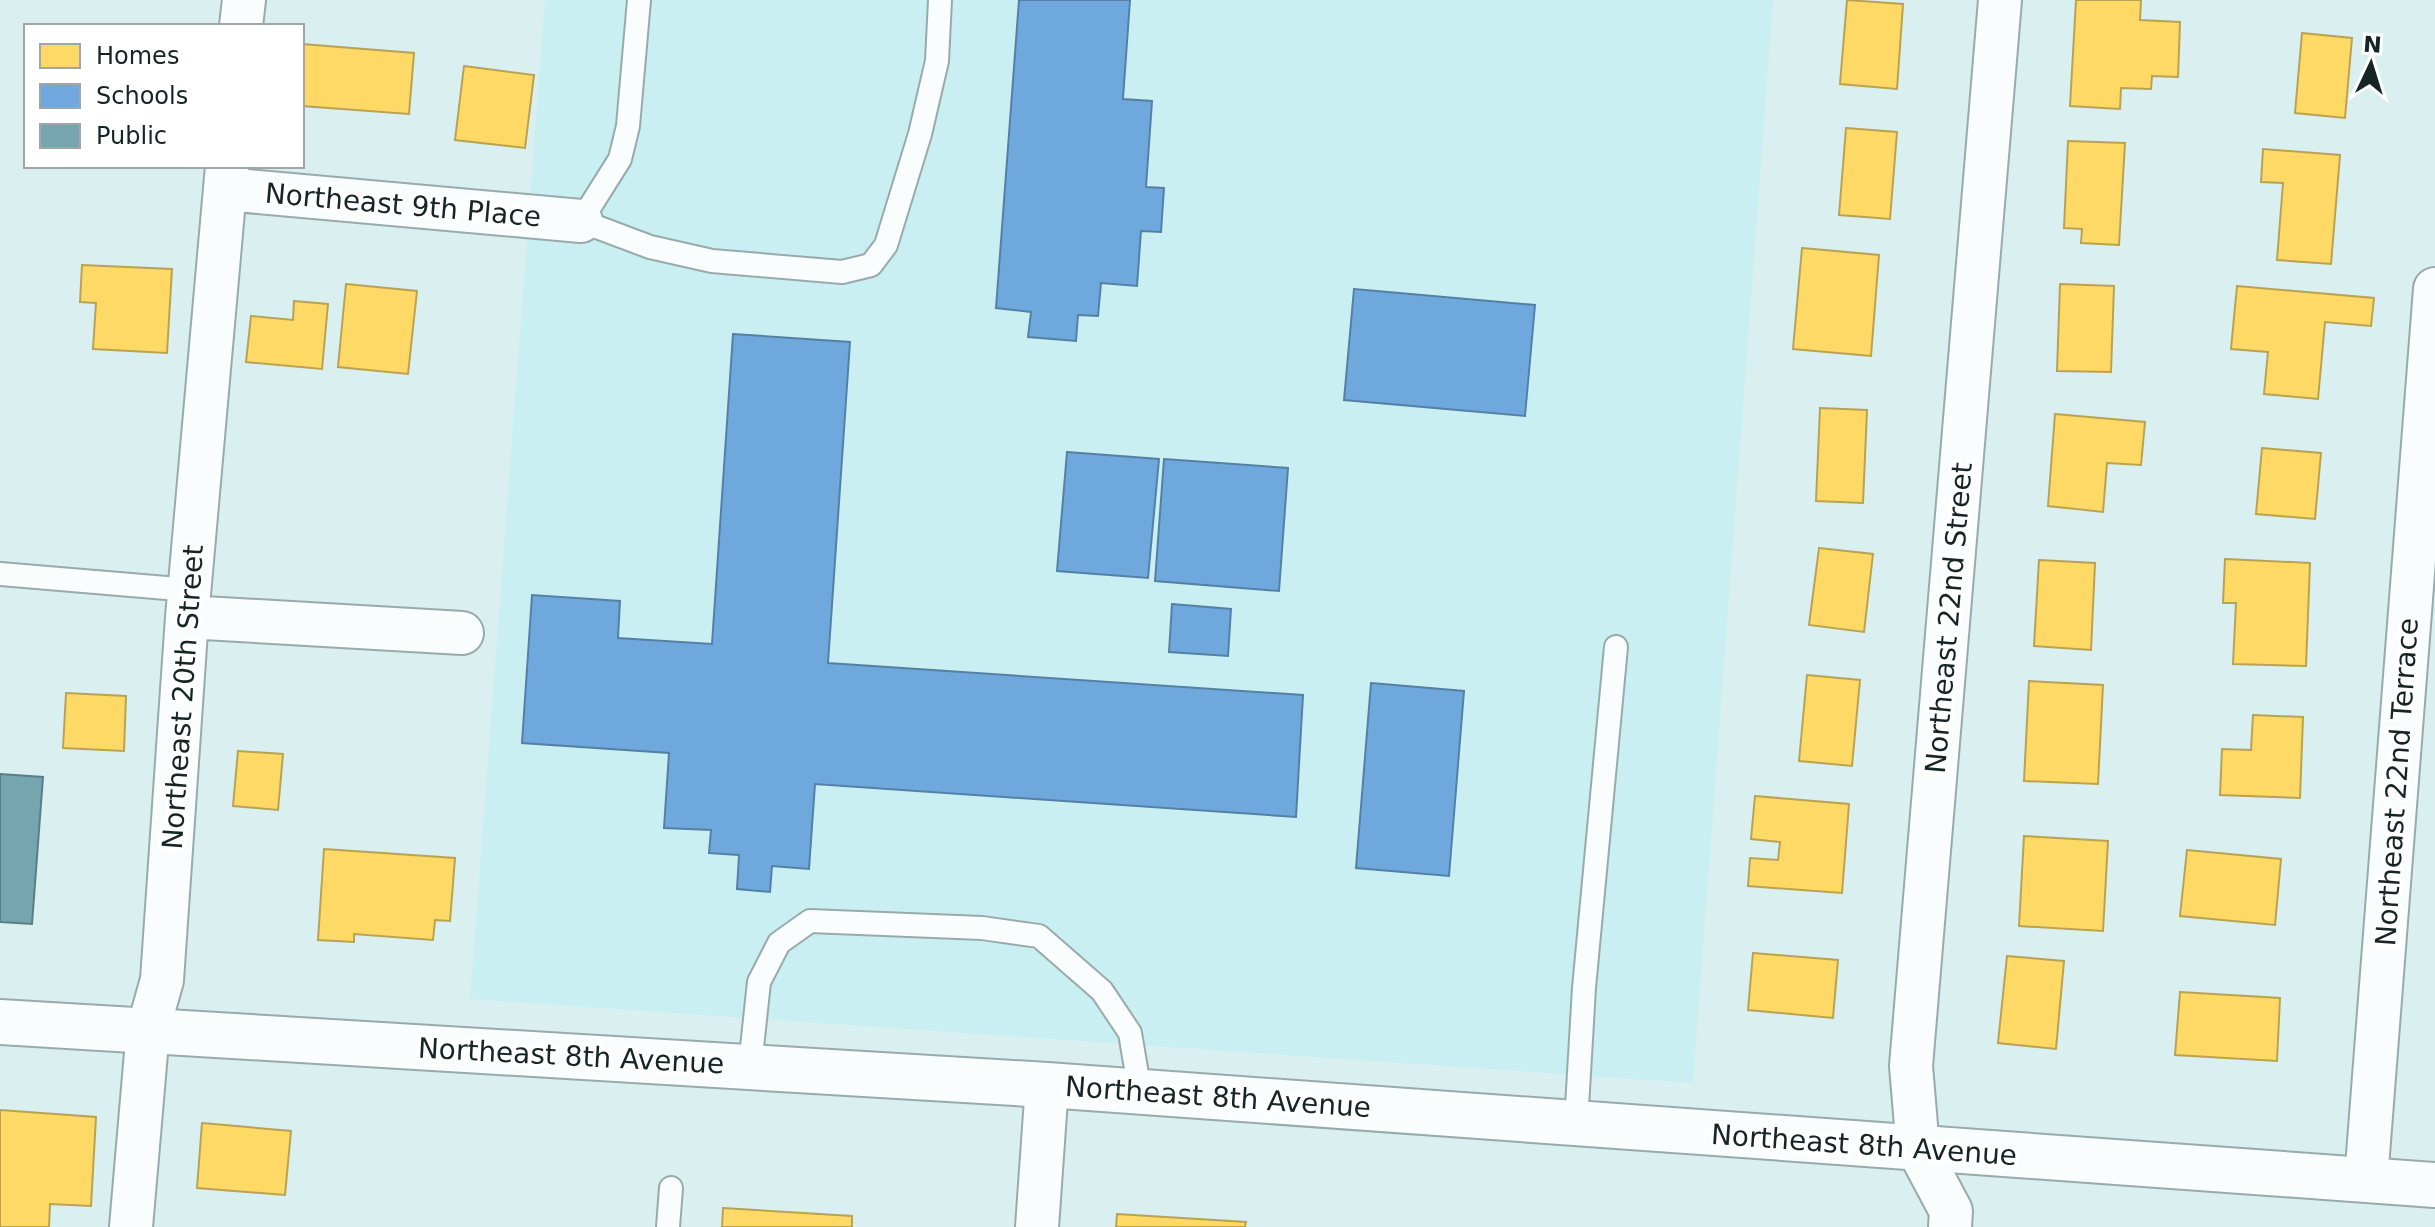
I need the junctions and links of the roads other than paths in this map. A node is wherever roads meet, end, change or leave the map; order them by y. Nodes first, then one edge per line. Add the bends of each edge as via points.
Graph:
1 (244, 0) edge
2 (639, 0) edge
3 (940, 0) edge
4 (2000, 0) edge
5 (241, 24) edge
6 (226, 177) edge
7 (581, 221) junction
8 (2435, 289) edge
9 (0, 574) edge
10 (188, 604) junction
11 (462, 633) dead end
12 (1616, 647) dead end
13 (0, 1022) edge
14 (148, 1030) junction
15 (750, 1066) junction
16 (1047, 1085) junction
17 (1140, 1092) junction
18 (1576, 1124) junction
19 (1918, 1149) junction
20 (2366, 1180) junction
21 (2435, 1185) edge
22 (671, 1188) dead end
23 (131, 1227) edge
24 (668, 1227) edge
25 (1037, 1227) edge
26 (1950, 1227) edge

1 - 5 street
2 - 7 lane via 628,126 620,159
3 - 7 lane via 937,61 920,134 886,245 871,265 842,272 712,261 650,247
4 - 19 street, Northeast 22nd Street via 1911,1066
6 - 7 street, Northeast 9th Place
6 - 10 street, Northeast 20th Street
8 - 20 street, Northeast 22nd Terrace
9 - 10 lane
10 - 11 street
10 - 14 street, Northeast 20th Street via 162,980
12 - 18 lane
13 - 14 street, Northeast 8th Avenue
14 - 15 street, Northeast 8th Avenue
14 - 23 street, Northeast 20th Street
15 - 16 street, Northeast 8th Avenue
15 - 17 lane via 759,982 779,943 810,921 982,928 1039,936 1102,991 1130,1033
16 - 17 street, Northeast 8th Avenue
16 - 25 street
17 - 18 street, Northeast 8th Avenue
18 - 19 street, Northeast 8th Avenue
19 - 20 street, Northeast 8th Avenue
19 - 26 street, Northeast 22nd Street via 1951,1211
20 - 21 street, Northeast 8th Avenue
22 - 24 lane

